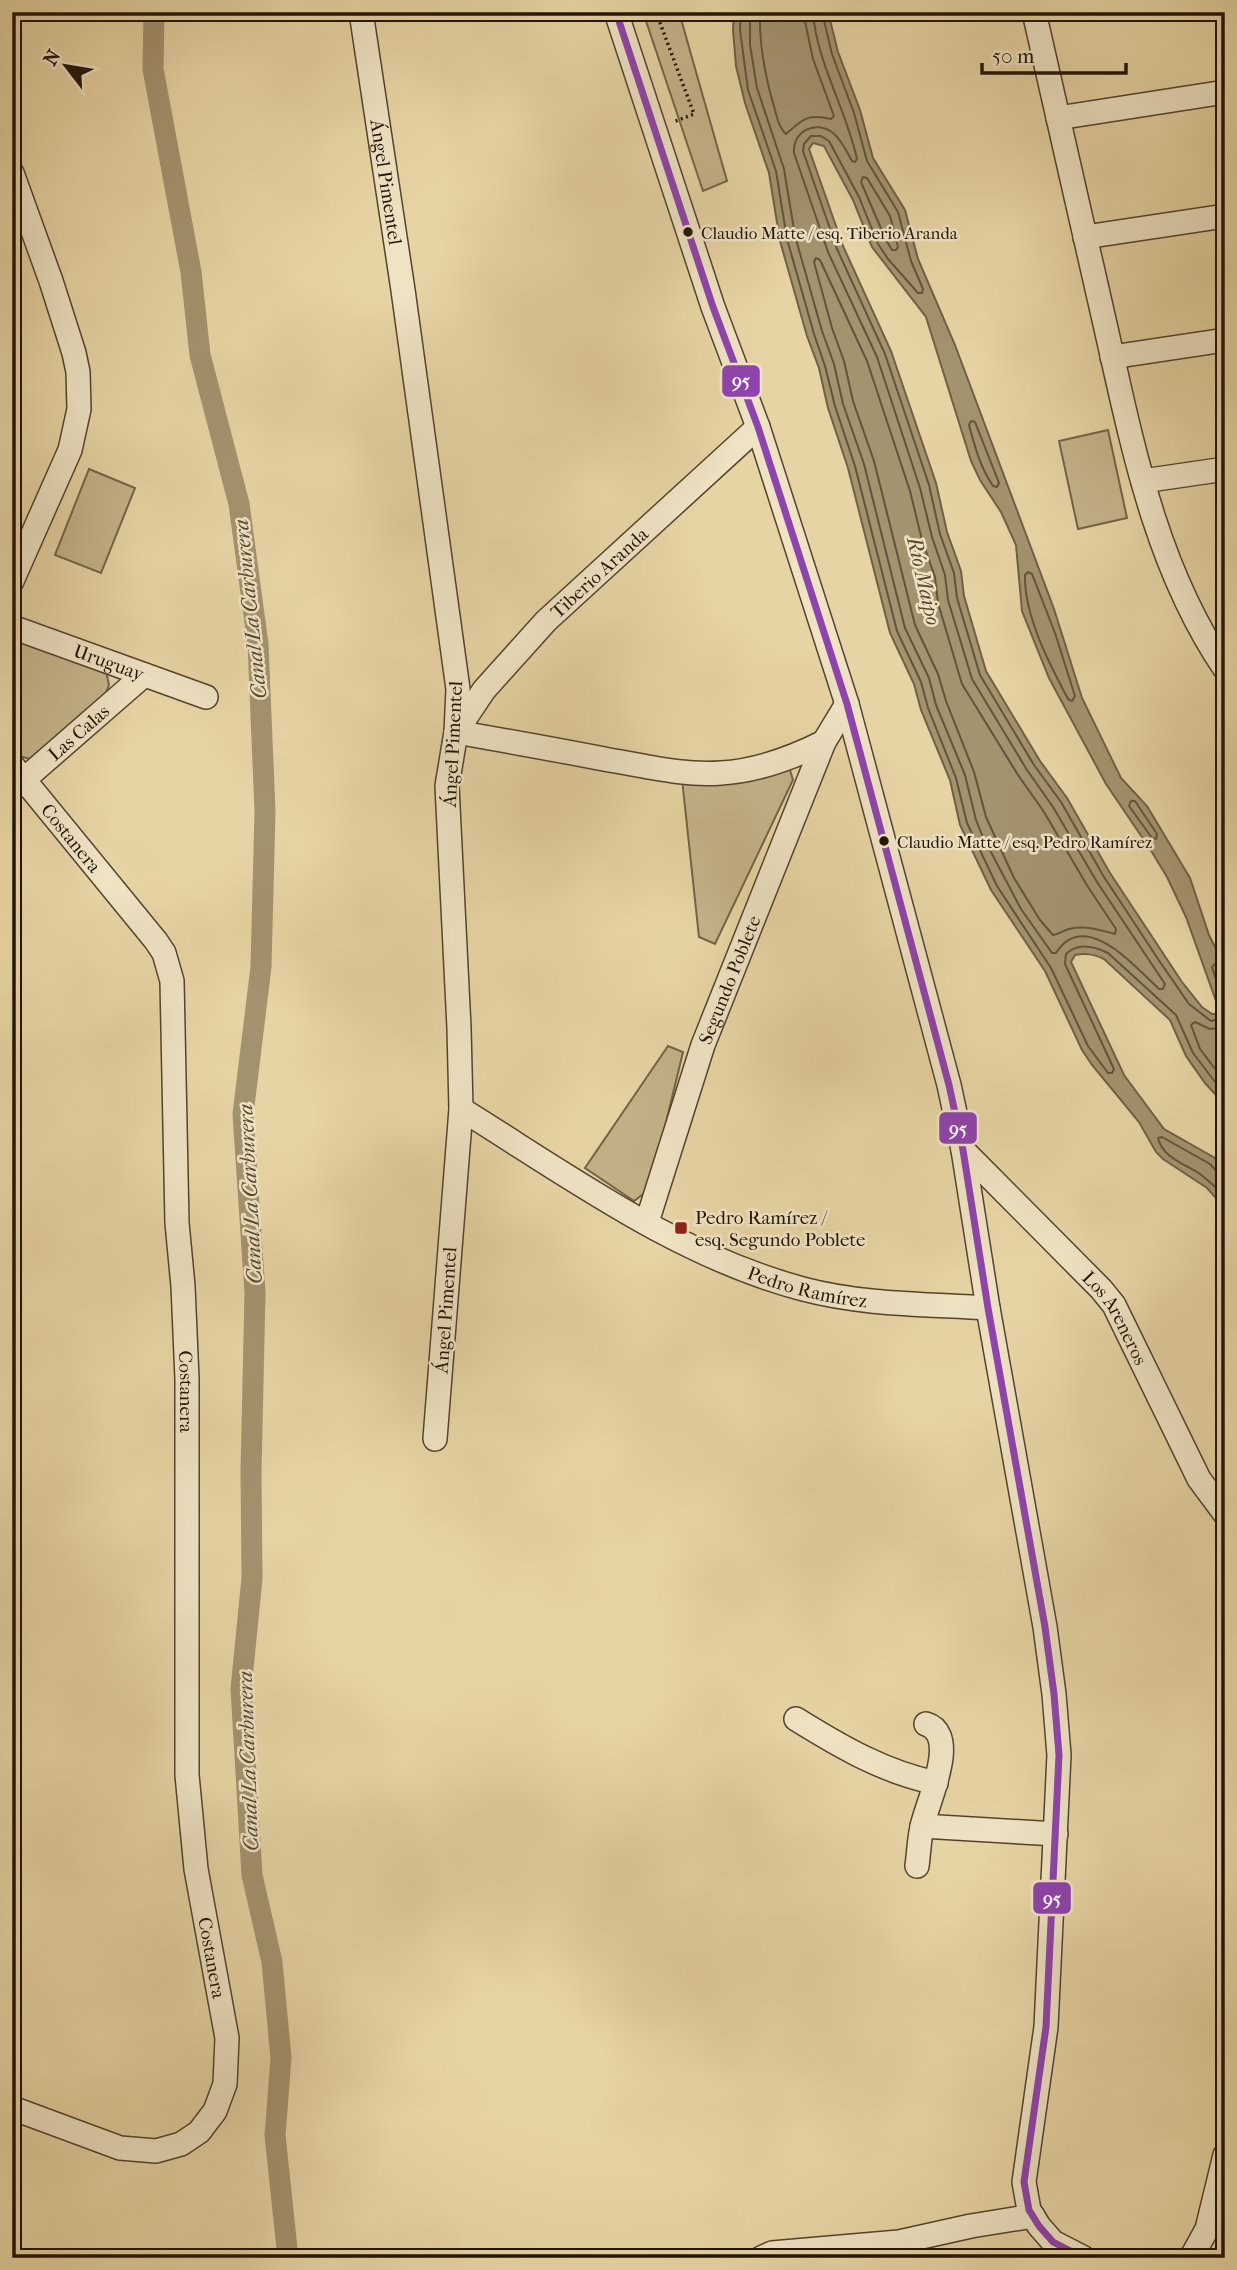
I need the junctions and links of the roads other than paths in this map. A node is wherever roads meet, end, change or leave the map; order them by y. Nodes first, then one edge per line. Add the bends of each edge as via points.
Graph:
1 (361, 12) edge
2 (616, 12) edge
3 (1034, 12) edge
4 (1225, 92) edge
5 (1058, 118) junction
6 (12, 173) edge
7 (1225, 216) edge
8 (1085, 237) junction
9 (1225, 340) edge
10 (1112, 357) junction
11 (758, 427) junction
12 (1225, 469) edge
13 (1143, 481) junction
14 (12, 581) edge
15 (12, 626) edge
16 (1225, 668) edge
17 (144, 675) junction
18 (206, 697) dead end
19 (847, 704) junction
20 (456, 732) junction
21 (824, 741) junction
22 (16, 778) edge
23 (461, 1109) junction
24 (963, 1150) junction
25 (647, 1222) junction
26 (988, 1308) junction
27 (435, 1439) dead end
28 (1225, 1514) edge
29 (796, 1719) dead end
30 (926, 1724) dead end
31 (936, 1783) junction
32 (922, 1826) junction
33 (1056, 1834) junction
34 (917, 1866) dead end
35 (12, 2108) edge
36 (1225, 2155) edge
37 (1033, 2216) junction
38 (761, 2258) edge
39 (1084, 2258) edge
40 (1191, 2258) edge

1 - 20 street, Ángel Pimentel via 456,668
2 - 11 street via 713,307
3 - 5 street
4 - 5 street
5 - 8 street
6 - 14 street via 74,353 79,390 70,450
7 - 8 street
8 - 10 street
9 - 10 street
10 - 13 street
11 - 19 street
11 - 20 street, Tiberio Aranda via 546,621 484,690
12 - 13 street
13 - 16 street via 1181,593
15 - 17 street, Uruguay
17 - 18 street, Uruguay
17 - 22 street, Las Calas
19 - 21 street, Segundo Poblete
19 - 24 street
20 - 21 street via 706,774 766,765
20 - 23 street, Ángel Pimentel via 447,802
21 - 25 street, Segundo Poblete via 703,1045
22 - 35 street, Costanera via 156,942 172,982 177,1223 187,1379 187,1775 196,1869 228,2038 221,2097 206,2124 181,2144 143,2152 120,2148
23 - 25 street, Pedro Ramírez
23 - 27 street, Ángel Pimentel
24 - 26 street
24 - 28 street, Los Areneros via 1114,1305 1199,1479
25 - 26 street, Pedro Ramírez via 732,1265 805,1290 864,1300
26 - 33 street via 1049,1654 1059,1755
29 - 31 street via 870,1762
30 - 31 street via 940,1737
31 - 32 street
32 - 33 street
32 - 34 street
33 - 37 street via 1046,2027 1024,2182
36 - 40 street via 1208,2229
37 - 38 street via 899,2242 772,2253
37 - 39 street via 1053,2242

